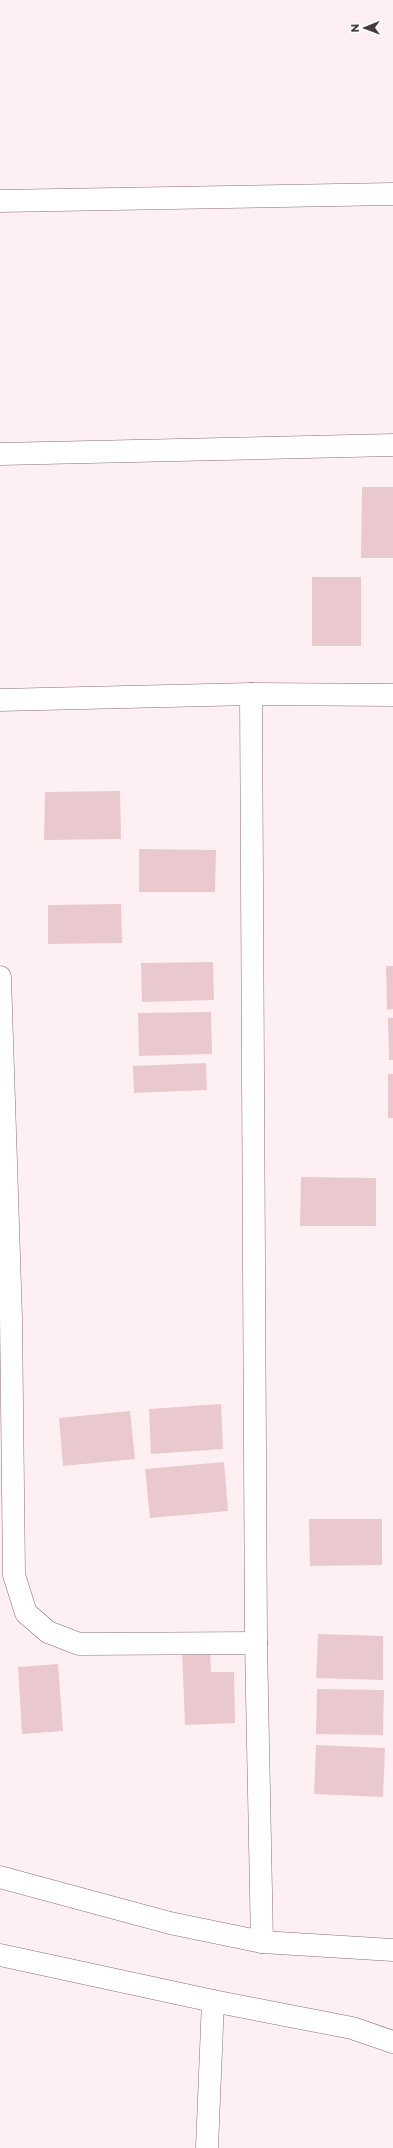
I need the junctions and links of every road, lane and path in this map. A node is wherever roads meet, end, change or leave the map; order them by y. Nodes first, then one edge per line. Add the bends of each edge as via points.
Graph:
1 (393, 194) edge
2 (0, 201) edge
3 (393, 445) edge
4 (0, 454) edge
5 (252, 694) junction
6 (393, 695) edge
7 (0, 700) edge
8 (0, 977) edge
9 (256, 1643) junction
10 (0, 1877) edge
11 (262, 1942) junction
12 (393, 1950) edge
13 (0, 1955) edge
14 (213, 2001) junction
15 (393, 2042) edge
16 (207, 2148) edge

1 - 2 street
3 - 4 street
5 - 6 street
5 - 7 street
5 - 9 street
8 - 9 street via 11,1318 14,1575 26,1613 48,1632 79,1644
9 - 11 street
10 - 11 street via 170,1924
11 - 12 street
13 - 14 street
14 - 15 street via 352,2028
14 - 16 street

